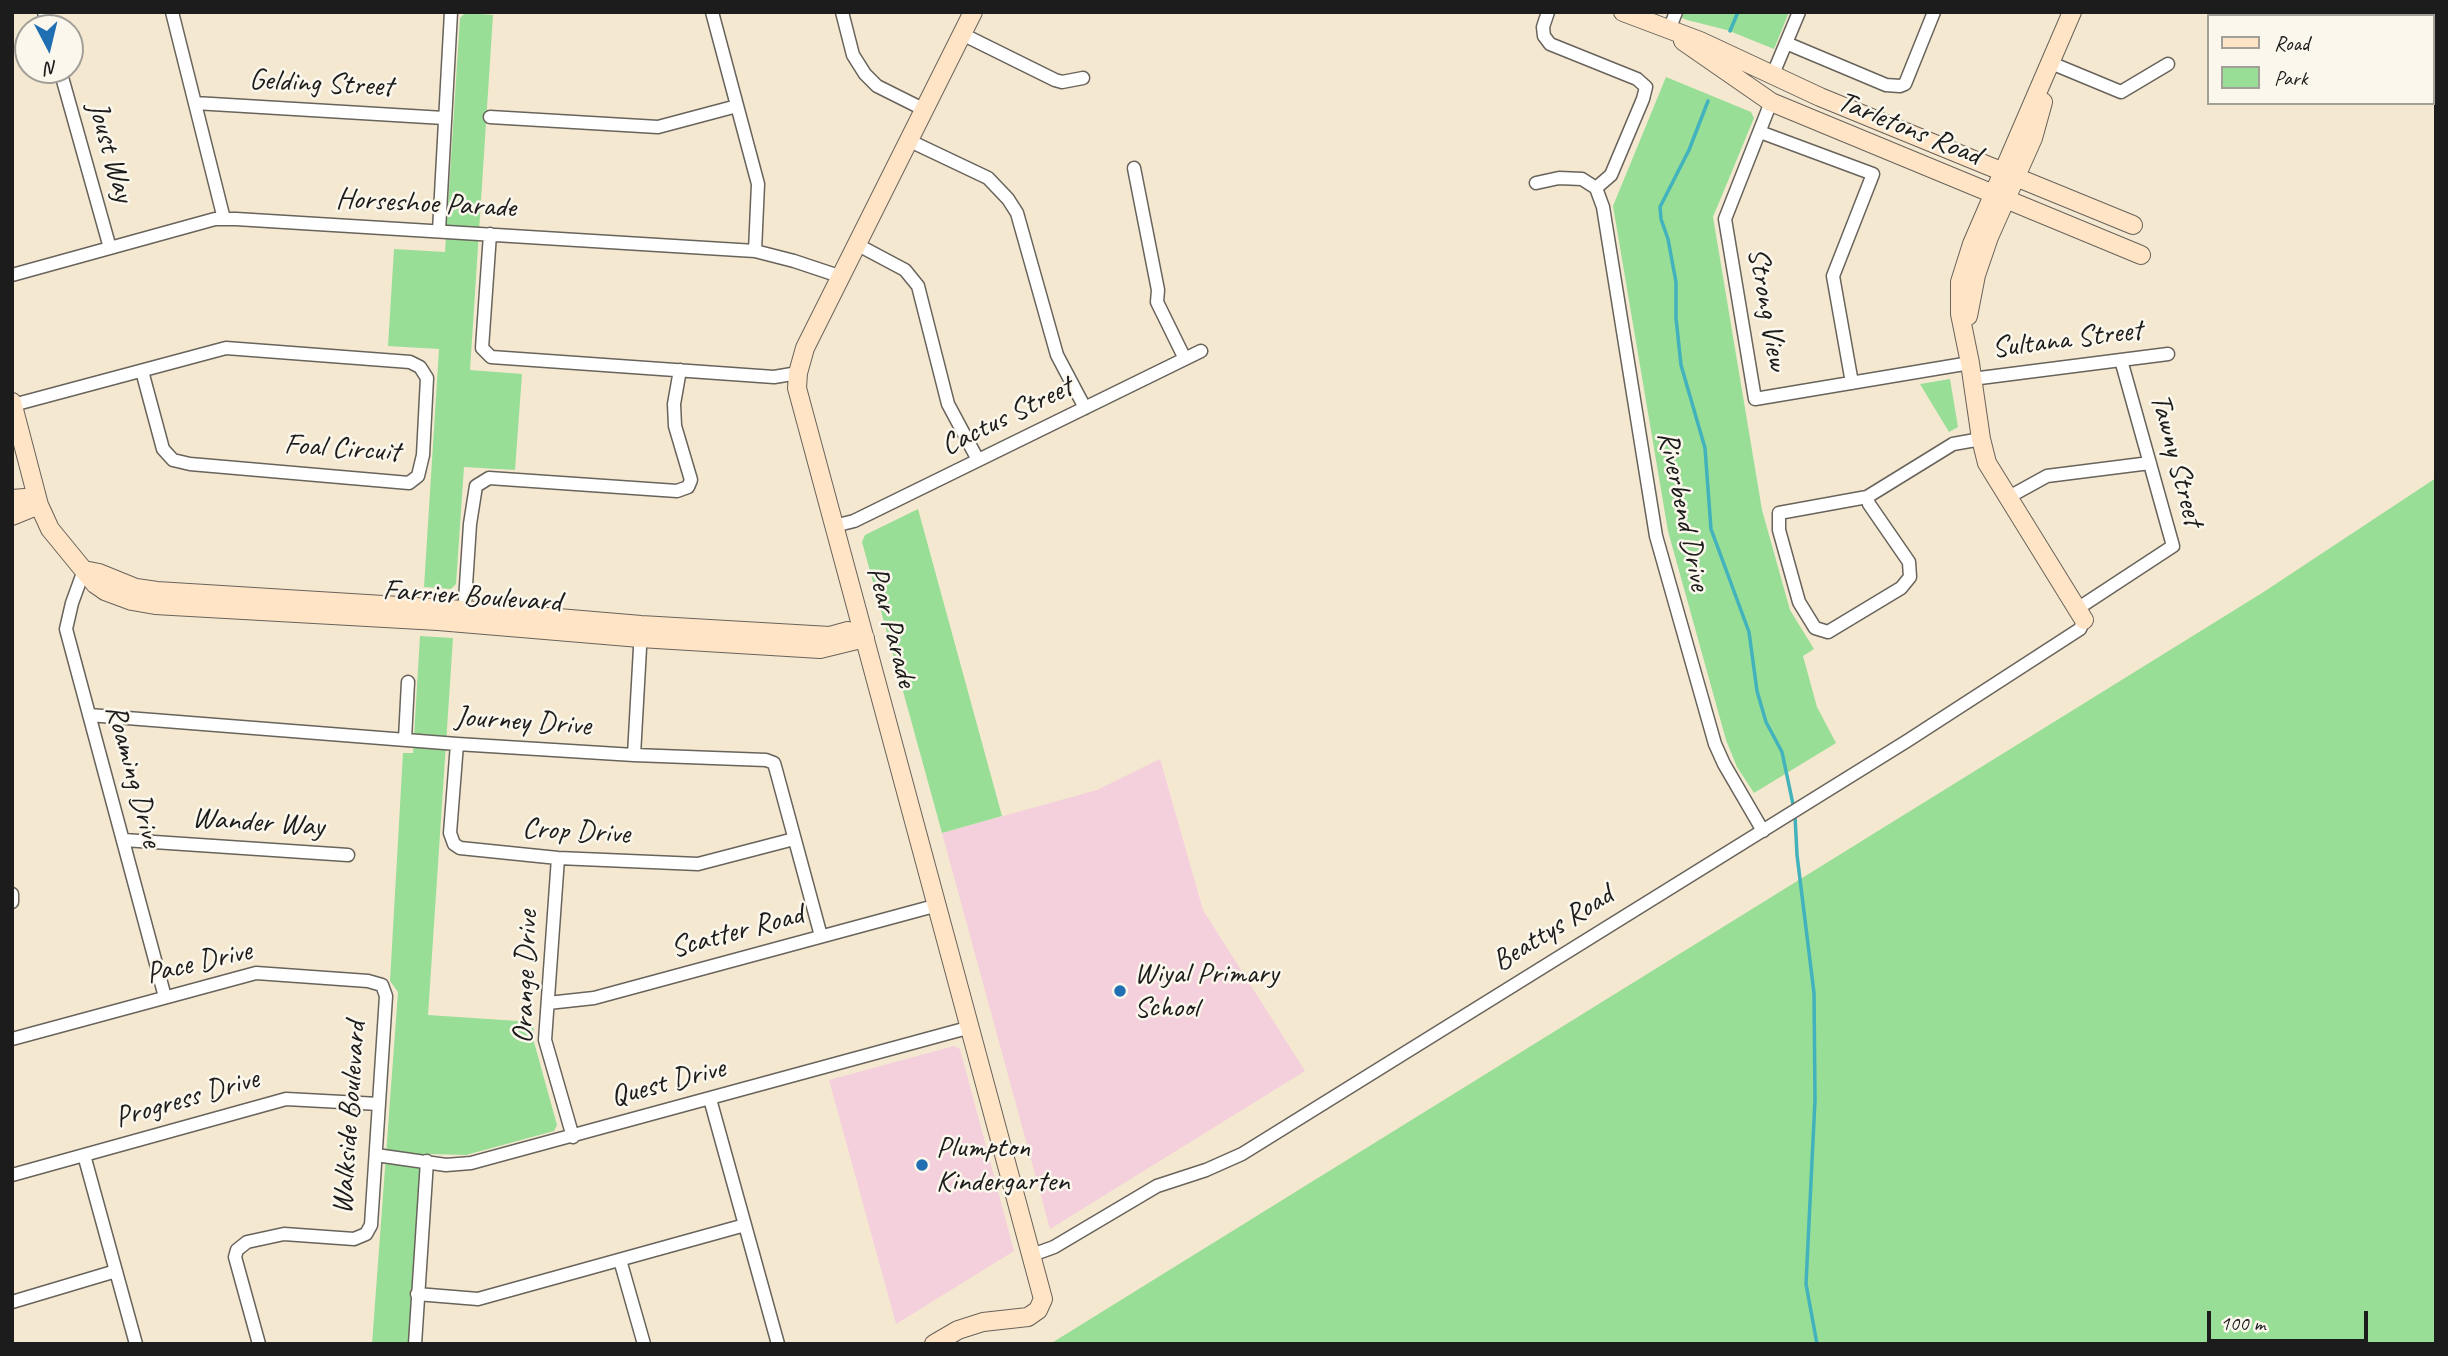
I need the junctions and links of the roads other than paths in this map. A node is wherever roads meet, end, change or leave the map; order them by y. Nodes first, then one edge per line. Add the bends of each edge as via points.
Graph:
1 (172, 12) edge
2 (451, 12) edge
3 (712, 12) edge
4 (842, 12) edge
5 (974, 12) edge
6 (1548, 12) edge
7 (1623, 12) edge
8 (1676, 12) edge
9 (1799, 12) edge
10 (1934, 12) edge
11 (2072, 12) edge
12 (1669, 30) junction
13 (962, 34) junction
14 (1786, 43) junction
15 (2051, 63) junction
16 (2168, 64) dead end
17 (1773, 74) junction
18 (1083, 78) dead end
19 (64, 84) edge
20 (195, 103) junction
21 (1771, 103) junction
22 (737, 106) junction
23 (925, 110) junction
24 (490, 117) dead end
25 (444, 118) junction
26 (1760, 132) junction
27 (910, 141) junction
28 (1134, 168) dead end
29 (1536, 183) dead end
30 (2005, 185) junction
31 (1596, 188) junction
32 (224, 219) junction
33 (2133, 225) dead end
34 (439, 231) junction
35 (490, 234) junction
36 (858, 245) junction
37 (110, 248) junction
38 (755, 251) junction
39 (2141, 255) dead end
40 (12, 275) edge
41 (839, 276) junction
42 (1201, 351) dead end
43 (2168, 354) dead end
44 (1185, 359) junction
45 (2122, 359) junction
46 (680, 370) junction
47 (142, 371) junction
48 (1971, 371) junction
49 (798, 373) junction
50 (1852, 383) junction
51 (13, 404) edge
52 (1085, 408) junction
53 (1981, 439) junction
54 (978, 460) junction
55 (2150, 463) junction
56 (1867, 497) junction
57 (2007, 498) junction
58 (12, 499) edge
59 (38, 501) junction
60 (12, 516) edge
61 (834, 526) junction
62 (84, 570) junction
63 (2080, 614) junction
64 (464, 616) junction
65 (641, 632) junction
66 (864, 632) junction
67 (408, 682) dead end
68 (89, 715) junction
69 (404, 739) junction
70 (457, 744) junction
71 (634, 755) junction
72 (1763, 831) junction
73 (794, 839) junction
74 (124, 840) junction
75 (348, 855) dead end
76 (558, 858) junction
77 (12, 894) edge
78 (12, 902) edge
79 (938, 905) junction
80 (821, 936) junction
81 (382, 985) joint
82 (164, 997) junction
83 (548, 1003) junction
84 (971, 1027) junction
85 (12, 1039) edge
86 (710, 1099) junction
87 (379, 1104) junction
88 (573, 1137) junction
89 (84, 1155) junction
90 (376, 1155) junction
91 (427, 1161) junction
92 (12, 1175) edge
93 (745, 1225) junction
94 (1032, 1255) junction
95 (620, 1260) junction
96 (116, 1271) junction
97 (417, 1294) junction
98 (12, 1302) edge
99 (136, 1344) edge
100 (259, 1344) edge
101 (415, 1344) edge
102 (644, 1344) edge
103 (778, 1344) edge
104 (934, 1344) edge

1 - 20 street
2 - 25 street
3 - 22 street
4 - 23 street via 853,55 865,74 877,86
5 - 13 street, Pear Parade
6 - 31 street via 1543,27 1550,44 1637,79 1646,87 1611,175
7 - 12 street, Tarletons Road
8 - 12 street
9 - 14 street
10 - 14 street via 1905,84 1900,86 1886,85
11 - 15 street
12 - 17 street, Tarletons Road
12 - 21 street, Tarletons Road
13 - 18 street via 1055,80
13 - 23 street, Pear Parade
14 - 17 street
15 - 16 street via 2121,92
15 - 30 street via 2033,138
17 - 30 street, Tarletons Road
19 - 37 street, Joust Way
20 - 25 street, Gelding Street
20 - 32 street
21 - 26 street, Strong View
21 - 30 street, Tarletons Road
22 - 24 street via 657,127
22 - 38 street via 758,184
23 - 27 street, Pear Parade
25 - 34 street
26 - 50 street via 1873,174 1833,276
26 - 50 street, Strong View via 1725,219 1755,399
27 - 36 street, Pear Parade
27 - 52 street via 988,178 1008,199 1017,214 1057,355
28 - 44 street via 1157,302
29 - 31 street via 1582,179
30 - 33 street, Tarletons Road
30 - 39 street, Tarletons Road
30 - 48 street via 1972,244 1960,282 1960,314
31 - 72 street, Riverbend Drive via 1603,207 1656,536 1715,744
32 - 34 street, Horseshoe Parade
32 - 37 street, Horseshoe Parade
34 - 35 street, Horseshoe Parade
35 - 38 street, Horseshoe Parade
35 - 46 street via 482,348 491,357
36 - 41 street, Pear Parade
36 - 54 street via 905,270 918,286 948,404
37 - 40 street, Horseshoe Parade
38 - 41 street, Horseshoe Parade
41 - 49 street, Pear Parade
42 - 44 street, Cactus Street
43 - 45 street, Sultana Street
44 - 52 street, Cactus Street
45 - 48 street, Sultana Street
45 - 55 street, Tawny Street
46 - 49 street via 774,377
46 - 64 street via 675,426 691,480 688,487 677,491 489,478 476,486
47 - 47 street, Foal Circuit via 226,348 410,362 427,378 418,476 409,483 173,460 163,449
47 - 51 street, Foal Circuit
48 - 50 street, Strong View
48 - 53 street
49 - 61 street, Pear Parade via 797,388
51 - 59 street
52 - 54 street, Cactus Street
53 - 56 street via 1953,444
53 - 57 street via 1987,463
54 - 61 street, Cactus Street via 854,521
55 - 57 street via 2047,476
55 - 63 street, Tawny Street via 2173,546
56 - 56 street via 1779,513 1779,530 1799,602 1815,628 1828,632 1901,588 1910,577 1909,562
57 - 63 street
58 - 59 street
59 - 60 street
59 - 62 street via 50,528
61 - 66 street, Pear Parade
62 - 64 street, Farrier Boulevard via 157,591
62 - 68 street, Roaming Drive via 66,629
63 - 72 street, Beattys Road via 2080,629
64 - 65 street, Farrier Boulevard
65 - 66 street, Farrier Boulevard via 830,636
65 - 71 street
66 - 79 street, Pear Parade
67 - 69 street
68 - 69 street, Journey Drive
68 - 74 street, Roaming Drive
69 - 70 street, Journey Drive
70 - 71 street, Journey Drive
70 - 76 street, Crop Drive via 450,833 454,844 467,850
71 - 73 street, Journey Drive via 774,763
72 - 94 street, Beattys Road via 1242,1154 1157,1186 1054,1247
73 - 76 street, Crop Drive via 698,864
73 - 80 street, Journey Drive
74 - 75 street, Wander Way
74 - 82 street, Roaming Drive
76 - 83 street, Orange Drive
77 - 78 street
79 - 80 street, Scatter Road
79 - 84 street, Pear Parade
80 - 83 street, Scatter Road via 594,998
81 - 82 street, Pace Drive via 256,973
81 - 87 street, Walkside Boulevard via 386,996
82 - 85 street, Pace Drive
83 - 88 street, Orange Drive via 546,1048
84 - 86 street, Quest Drive
84 - 94 street, Pear Parade
86 - 88 street, Quest Drive
86 - 93 street
87 - 89 street, Progress Drive via 286,1099
87 - 90 street, Walkside Boulevard
88 - 91 street, Quest Drive via 471,1163
89 - 92 street, Progress Drive
89 - 96 street
90 - 91 street, Quest Drive
90 - 100 street, Walkside Boulevard via 371,1225 366,1234 354,1239 284,1234 247,1242 237,1250 235,1257
91 - 97 street
93 - 95 street
93 - 103 street
94 - 104 street, Pear Parade via 1043,1299 1038,1310 1028,1317 958,1330
95 - 97 street via 478,1299
95 - 102 street
96 - 98 street
96 - 99 street
97 - 101 street

